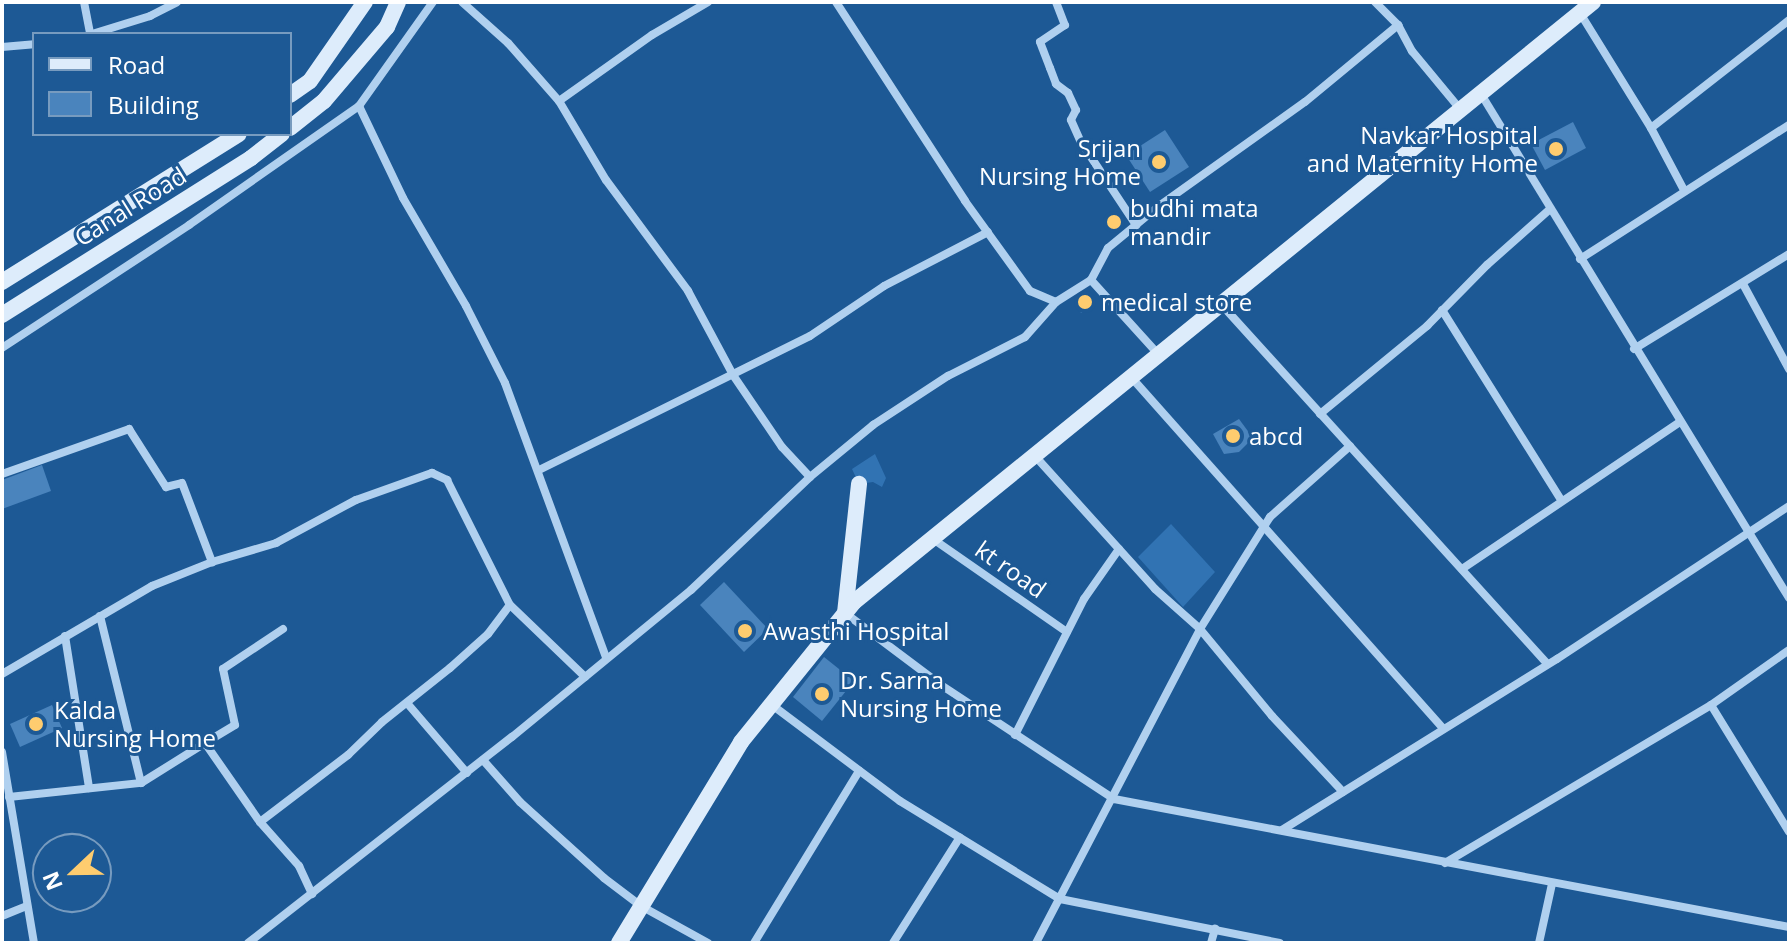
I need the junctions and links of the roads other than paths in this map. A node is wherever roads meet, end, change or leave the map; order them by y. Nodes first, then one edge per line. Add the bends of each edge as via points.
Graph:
1 (84, 2) edge
2 (177, 2) edge
3 (365, 2) edge
4 (398, 2) edge
5 (433, 2) edge
6 (462, 2) edge
7 (708, 2) edge
8 (836, 2) edge
9 (1056, 2) edge
10 (1375, 2) edge
11 (1586, 7) edge
12 (1789, 20) edge
13 (1398, 25) junction
14 (91, 32) edge
15 (98, 32) edge
16 (32, 44) edge
17 (2, 47) edge
18 (1481, 93) junction
19 (292, 94) edge
20 (559, 101) junction
21 (359, 106) junction
22 (1460, 110) junction
23 (1789, 125) edge
24 (292, 126) edge
25 (1651, 128) junction
26 (236, 136) edge
27 (279, 136) edge
28 (1684, 190) junction
29 (1550, 209) junction
30 (1136, 225) junction
31 (988, 232) junction
32 (1789, 254) edge
33 (1580, 259) junction
34 (1091, 280) junction
35 (2, 282) edge
36 (1743, 284) junction
37 (1056, 302) junction
38 (1221, 304) junction
39 (1442, 310) junction
40 (2, 315) edge
41 (2, 348) edge
42 (1634, 349) junction
43 (1158, 355) junction
44 (1787, 363) edge
45 (733, 375) junction
46 (1131, 377) junction
47 (1320, 414) junction
48 (1680, 422) junction
49 (1350, 446) junction
50 (1035, 456) junction
51 (539, 470) junction
52 (2, 474) edge
53 (810, 477) junction
54 (859, 484) dead end
55 (1561, 500) junction
56 (1789, 506) edge
57 (1262, 529) junction
58 (1749, 533) junction
59 (933, 539) junction
60 (1119, 549) junction
61 (212, 562) junction
62 (1462, 569) junction
63 (1789, 598) edge
64 (510, 605) junction
65 (845, 613) junction
66 (100, 616) junction
67 (283, 629) dead end
68 (1200, 629) junction
69 (1067, 632) junction
70 (65, 636) junction
71 (1789, 650) edge
72 (606, 658) junction
73 (1547, 664) junction
74 (2, 674) edge
75 (585, 677) junction
76 (407, 703) junction
77 (771, 704) junction
78 (1711, 705) junction
79 (1443, 729) junction
80 (1015, 735) junction
81 (205, 743) junction
82 (2, 752) edge
83 (483, 760) junction
84 (3, 764) edge
85 (859, 771) junction
86 (467, 773) junction
87 (141, 783) junction
88 (89, 788) junction
89 (1343, 792) junction
90 (9, 797) junction
91 (1114, 799) junction
92 (260, 822) junction
93 (1282, 830) junction
94 (1789, 832) edge
95 (960, 837) junction
96 (1445, 863) junction
97 (1552, 884) junction
98 (312, 894) junction
99 (1060, 899) junction
100 (27, 906) junction
101 (641, 906) junction
102 (2, 916) edge
103 (1789, 927) edge
104 (1215, 929) junction
105 (34, 943) edge
106 (248, 943) edge
107 (619, 943) edge
108 (708, 943) edge
109 (754, 943) edge
110 (893, 943) edge
111 (1036, 943) edge
112 (1211, 943) edge
113 (1280, 943) edge
114 (1539, 943) edge

1 - 14 street
2 - 15 street
3 - 19 main road via 310,81
4 - 24 main road via 387,27 324,101
5 - 21 street
6 - 20 street via 508,43
7 - 20 street
8 - 31 street
9 - 30 street via 1065,25 1040,42 1056,84 1068,93 1076,110 1071,120 1081,142
10 - 13 street
11 - 18 main road
11 - 25 street
12 - 25 street
13 - 22 street via 1412,51
13 - 30 street via 1305,102
16 - 17 street
18 - 22 main road
18 - 29 street
20 - 45 street via 606,180 688,291
21 - 41 street
21 - 51 street via 505,383
22 - 38 main road
23 - 28 street
25 - 28 street
26 - 35 main road, Canal Road
27 - 40 main road, Canal Road
28 - 33 street
29 - 33 street
29 - 39 street
30 - 34 street via 1108,248
31 - 37 street via 1030,291
31 - 45 street
32 - 36 street
33 - 42 street
34 - 37 street
34 - 43 street
36 - 42 street
36 - 44 street
37 - 53 street via 1025,337 948,376 873,425
38 - 43 main road
38 - 47 street
39 - 47 street
39 - 55 street
42 - 48 street
43 - 46 main road
45 - 51 street
45 - 53 street via 782,447
46 - 50 main road
46 - 57 street
47 - 49 street
48 - 55 street
48 - 58 street
49 - 57 street
49 - 62 street
50 - 59 main road
50 - 60 street
51 - 72 street
52 - 61 street via 129,429 166,487 182,483
53 - 72 street via 691,590
54 - 65 main road
55 - 62 street
56 - 58 street
57 - 68 street
57 - 79 street
58 - 63 street
58 - 73 street
59 - 65 main road
59 - 69 street, kt road
60 - 68 street
60 - 69 street
61 - 64 street via 276,543 356,500 432,473 447,480
61 - 66 street via 152,586
62 - 73 street
64 - 75 street
64 - 76 street via 488,634
65 - 77 main road
65 - 80 street
66 - 70 street
66 - 87 street
67 - 81 street via 223,669 235,725
68 - 89 street
68 - 91 street
69 - 80 street
70 - 74 street
70 - 88 street
71 - 78 street
72 - 75 street
73 - 79 street
75 - 83 street
76 - 86 street
76 - 92 street
77 - 85 street
77 - 101 main road via 741,742
78 - 94 street
78 - 96 street
79 - 89 street
80 - 91 street
81 - 87 street
81 - 92 street
82 - 84 street
83 - 86 street
83 - 101 street via 555,835
84 - 90 street
85 - 95 street
85 - 109 street
86 - 98 street
87 - 88 street
88 - 90 street
89 - 93 street
90 - 100 street
91 - 93 street
91 - 99 street
92 - 98 street via 299,866
93 - 96 street
95 - 99 street
95 - 110 street
96 - 97 street
97 - 103 street
97 - 114 street
98 - 106 street
99 - 104 street
99 - 111 street
100 - 102 street
100 - 105 street
101 - 107 main road
101 - 108 street
104 - 112 street
104 - 113 street

